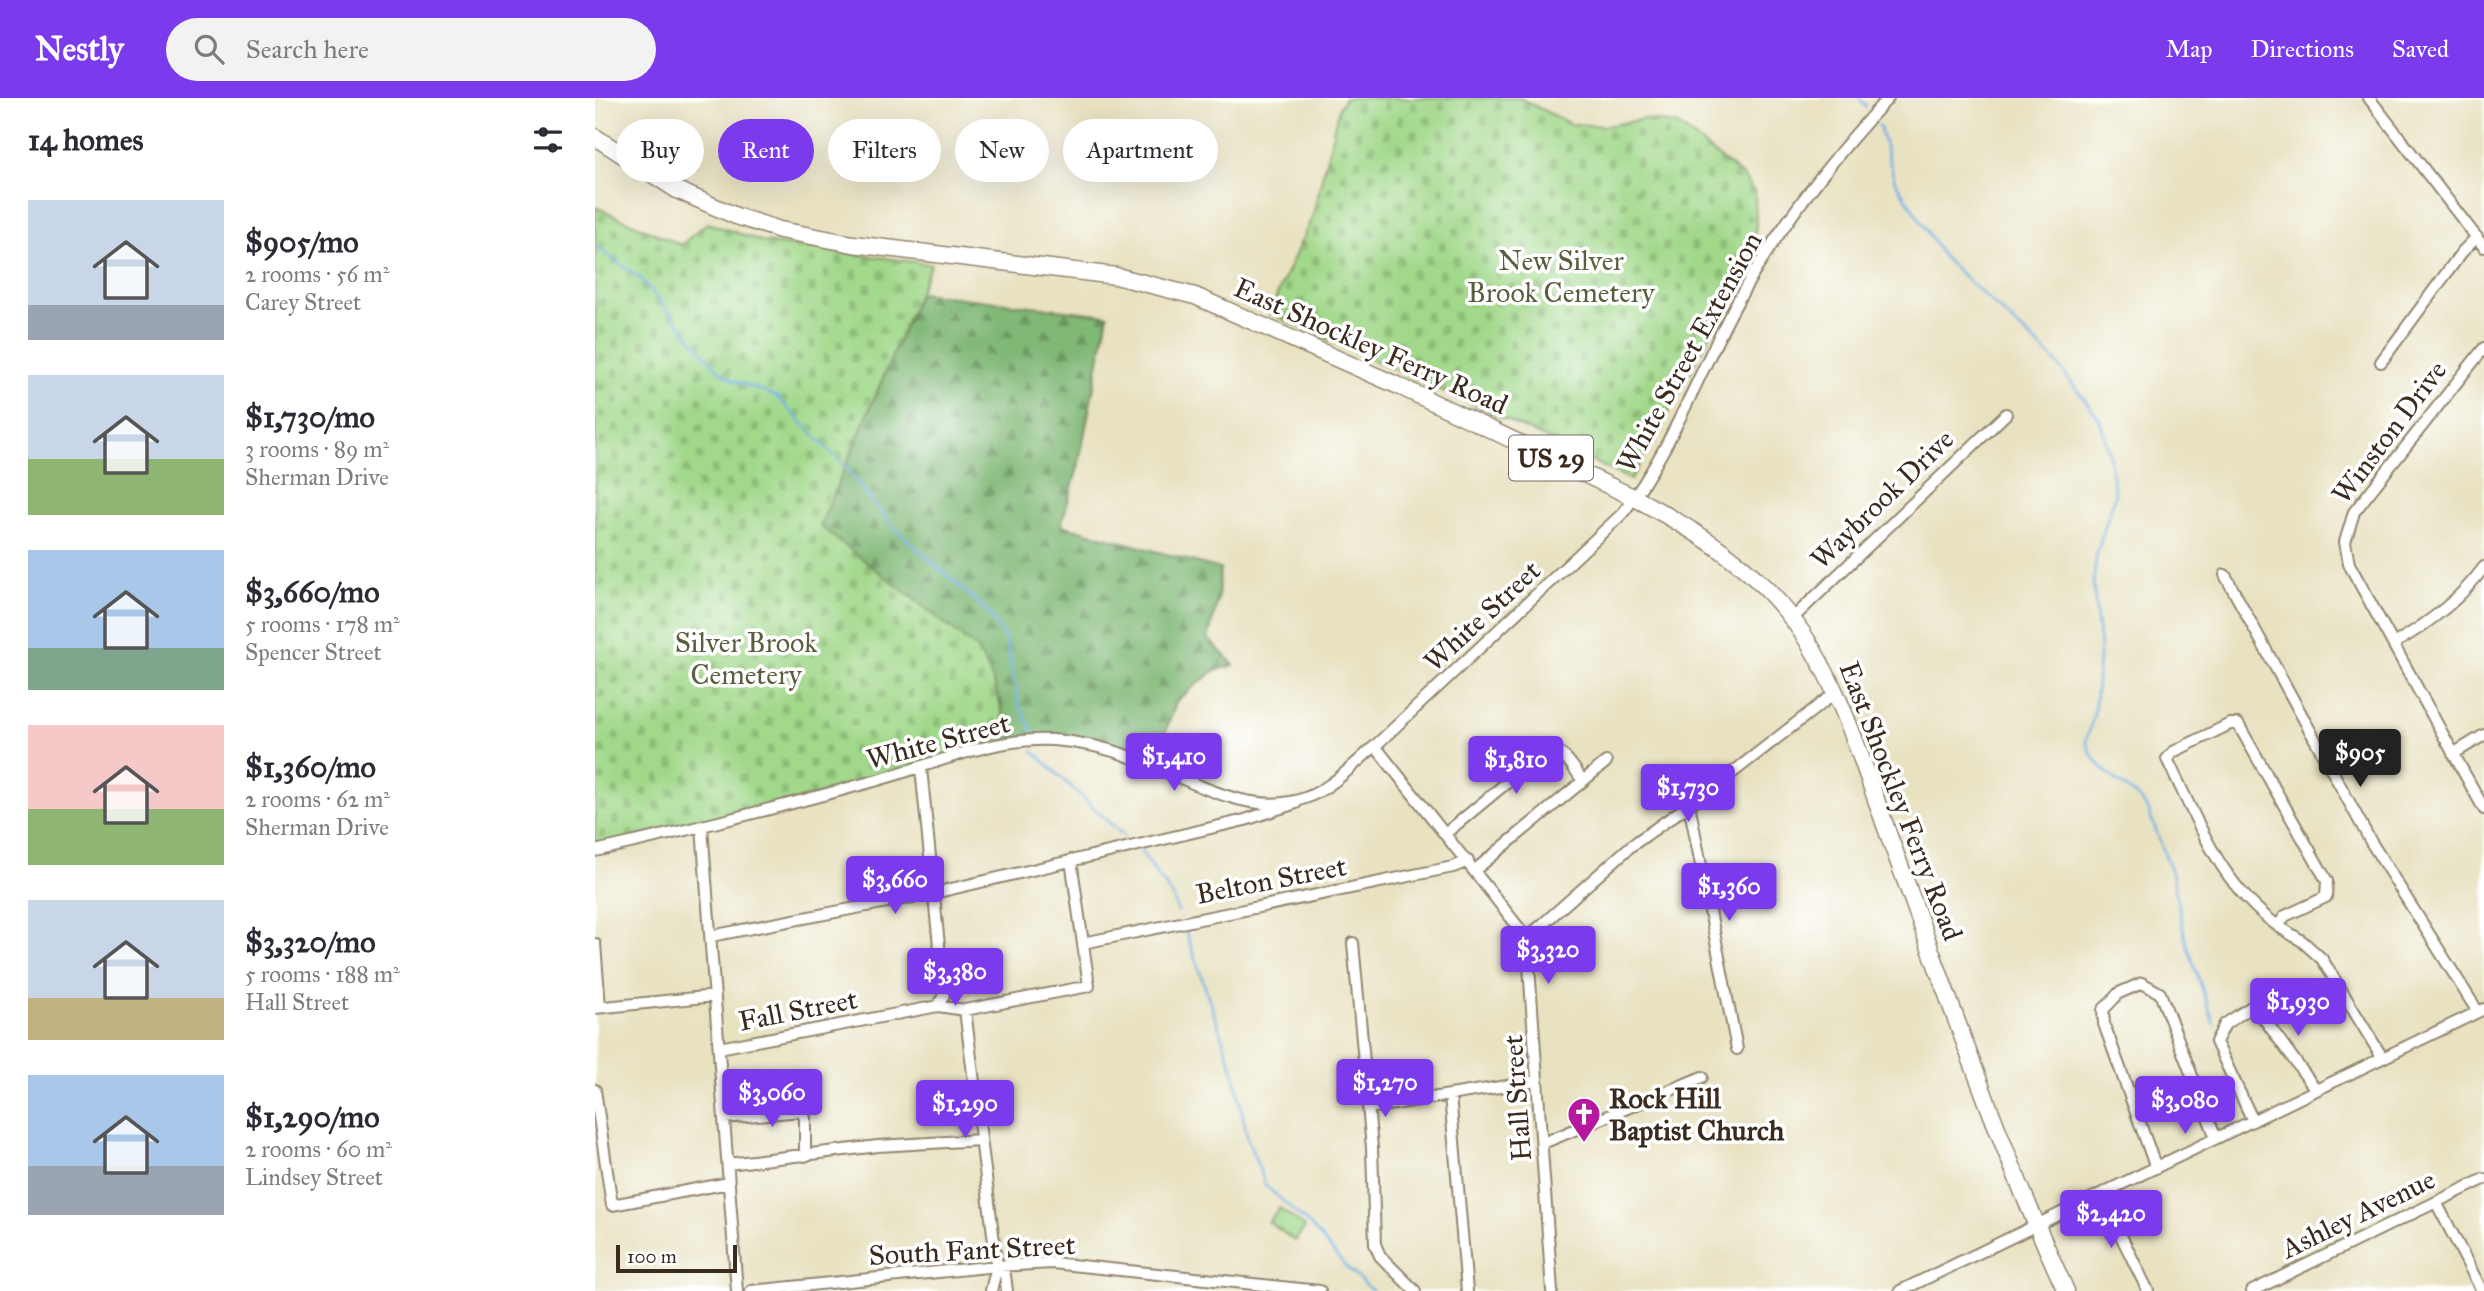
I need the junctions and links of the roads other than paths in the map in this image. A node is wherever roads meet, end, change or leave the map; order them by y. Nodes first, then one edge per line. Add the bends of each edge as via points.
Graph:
1 (1888, 98) edge
2 (2369, 98) edge
3 (595, 136) edge
4 (2480, 242) edge
5 (2484, 348) edge
6 (2381, 362) dead end
7 (2006, 414) dead end
8 (1635, 498) junction
9 (2484, 567) edge
10 (2225, 575) dead end
11 (1792, 619) junction
12 (2393, 644) junction
13 (1835, 693) junction
14 (2484, 735) edge
15 (1375, 746) junction
16 (2453, 754) junction
17 (1606, 762) dead end
18 (921, 768) junction
19 (1583, 781) junction
20 (1304, 798) junction
21 (1689, 804) junction
22 (2484, 809) edge
23 (702, 828) junction
24 (1446, 833) junction
25 (595, 851) edge
26 (1071, 860) junction
27 (1468, 861) junction
28 (1475, 870) junction
29 (934, 893) junction
30 (2278, 926) junction
31 (711, 936) junction
32 (1527, 938) junction
33 (1083, 943) junction
34 (1353, 943) dead end
35 (595, 944) edge
36 (715, 996) junction
37 (938, 1006) junction
38 (597, 1007) edge
39 (965, 1010) junction
40 (2481, 1010) edge
41 (719, 1048) junction
42 (1737, 1049) dead end
43 (2382, 1057) junction
44 (1702, 1077) dead end
45 (1537, 1081) junction
46 (595, 1090) edge
47 (2316, 1090) junction
48 (1450, 1095) junction
49 (1369, 1108) junction
50 (725, 1118) junction
51 (2253, 1121) junction
52 (2216, 1138) junction
53 (981, 1140) junction
54 (1543, 1143) junction
55 (806, 1156) junction
56 (600, 1161) edge
57 (728, 1164) junction
58 (2156, 1168) junction
59 (2484, 1179) edge
60 (729, 1183) junction
61 (2101, 1195) junction
62 (2436, 1202) junction
63 (2036, 1226) junction
64 (996, 1266) junction
65 (874, 1278) junction
66 (1275, 1288) edge
67 (1906, 1290) edge
68 (737, 1291) edge
69 (751, 1291) edge
70 (874, 1291) edge
71 (991, 1291) edge
72 (1007, 1291) edge
73 (1319, 1291) edge
74 (1415, 1291) edge
75 (1467, 1291) edge
76 (1552, 1291) edge
77 (2066, 1291) edge
78 (2148, 1291) edge
79 (2252, 1291) edge
80 (2482, 1291) edge

1 - 8 street, White Street Extension via 1809,192 1752,277
2 - 4 street
3 - 8 highway, East Shockley Ferry Road / US 29 via 677,190 780,230 853,244 1106,274 1195,296
4 - 6 street via 2462,252
5 - 12 street, Winston Drive via 2354,512 2346,531 2350,564
7 - 11 street, Waybrook Drive
8 - 11 highway, East Shockley Ferry Road / US 29 via 1728,554 1758,579
8 - 15 street, White Street via 1591,546
9 - 12 street via 2425,626
10 - 40 street via 2371,842
11 - 13 highway, East Shockley Ferry Road / US 29
12 - 16 street, Winston Drive
13 - 21 street
13 - 63 highway, East Shockley Ferry Road / US 29
14 - 16 street
15 - 20 street, White Street via 1339,778
15 - 24 street
16 - 22 street, Winston Drive
17 - 19 street
18 - 20 street, White Street via 983,748 1064,741 1113,751 1224,795 1271,803
18 - 23 street, White Street
18 - 29 street
19 - 24 street via 1561,753 1545,751
19 - 28 street
20 - 26 street via 1258,817
21 - 32 street via 1631,846
21 - 42 street
23 - 25 street, White Street
23 - 31 street
24 - 27 street
26 - 29 street
26 - 33 street
27 - 28 street
27 - 33 street, Belton Street
28 - 32 street
29 - 31 street
29 - 37 street via 944,995
30 - 30 street via 2229,881 2167,759 2172,752 2230,724 2238,724 2327,881 2326,897 2285,916
30 - 43 street via 2322,959
31 - 36 street
32 - 45 street, Hall Street
33 - 39 street, Fall Street via 1089,986
34 - 49 street
35 - 38 street
36 - 38 street
36 - 41 street
37 - 39 street, Fall Street
37 - 41 street, Fall Street
39 - 53 street
40 - 43 street
41 - 50 street
43 - 47 street
44 - 54 street
45 - 48 street
45 - 54 street, Hall Street
46 - 56 street
47 - 51 street
47 - 51 street via 2254,1005 2225,1024 2216,1042
48 - 49 street
48 - 75 street
49 - 74 street via 1375,1244 1380,1256
50 - 55 street via 800,1111 806,1118
50 - 57 street
51 - 52 street
52 - 58 street
52 - 58 street via 2160,993 2135,985 2108,1002 2104,1024
53 - 55 street
53 - 64 street
54 - 76 street, Hall Street
55 - 57 street
56 - 60 street via 612,1205
57 - 60 street
58 - 61 street
59 - 62 street, Ashley Avenue
60 - 68 street
61 - 63 street
61 - 78 street
62 - 79 street, Ashley Avenue
62 - 80 street
63 - 67 street
63 - 77 highway, East Shockley Ferry Road / US 29
64 - 65 street, South Fant Street
64 - 66 street, South Fant Street via 1052,1263
64 - 71 street
64 - 72 street via 1005,1275
65 - 69 street, South Fant Street
65 - 70 street
66 - 73 street, South Fant Street

